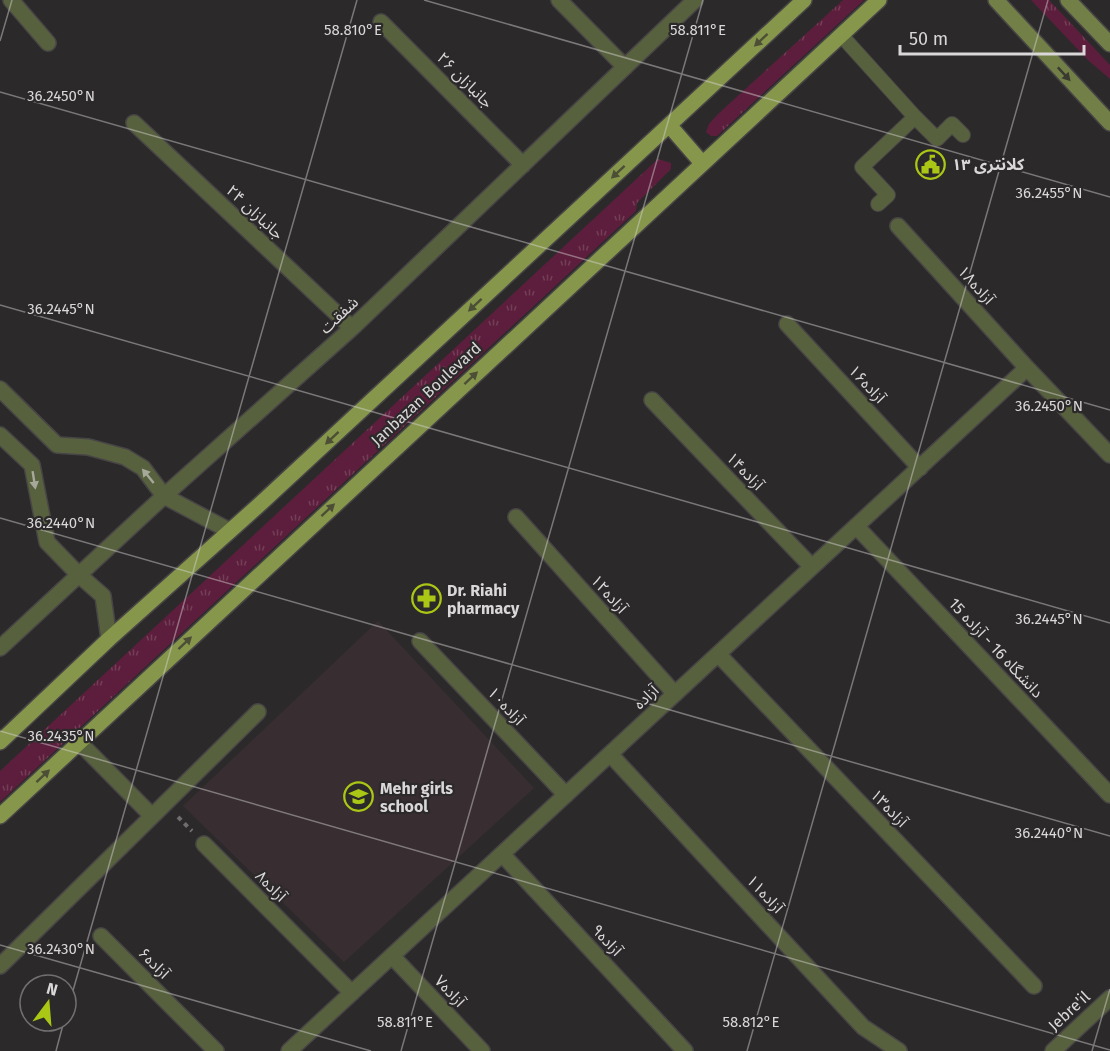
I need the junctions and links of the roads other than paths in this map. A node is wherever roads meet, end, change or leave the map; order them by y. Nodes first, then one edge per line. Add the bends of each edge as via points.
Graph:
1 (11, 0) edge
2 (560, 0) edge
3 (695, 0) edge
4 (804, 0) edge
5 (879, 0) edge
6 (996, 0) edge
7 (1068, 0) edge
8 (381, 22) dead end
9 (841, 35) junction
10 (48, 43) dead end
11 (1110, 44) edge
12 (625, 67) junction
13 (915, 117) junction
14 (134, 123) dead end
15 (1110, 123) edge
16 (669, 125) junction
17 (963, 135) dead end
18 (702, 163) junction
19 (523, 165) junction
20 (878, 204) dead end
21 (898, 226) dead end
22 (787, 324) dead end
23 (352, 328) junction
24 (1027, 368) junction
25 (0, 389) edge
26 (652, 400) dead end
27 (0, 435) edge
28 (1110, 455) edge
29 (920, 468) junction
30 (164, 496) junction
31 (516, 517) dead end
32 (856, 526) junction
33 (230, 531) junction
34 (812, 567) junction
35 (79, 575) junction
36 (109, 639) junction
37 (420, 641) dead end
38 (0, 648) edge
39 (718, 654) junction
40 (675, 694) junction
41 (258, 712) dead end
42 (0, 742) edge
43 (79, 742) junction
44 (610, 754) junction
45 (566, 795) junction
46 (1110, 795) edge
47 (0, 816) edge
48 (152, 816) junction
49 (204, 844) road end
50 (502, 854) junction
51 (101, 936) dead end
52 (392, 956) junction
53 (0, 966) edge
54 (1034, 986) dead end
55 (352, 993) junction
56 (1110, 998) edge
57 (216, 1051) edge
58 (289, 1051) edge
59 (482, 1051) edge
60 (686, 1051) edge
61 (899, 1051) edge
62 (1053, 1051) edge

1 - 10 street
2 - 12 street
3 - 12 street, شفقت
4 -> 16 main road, Janbazan Boulevard
5 - 9 main road, Janbazan Boulevard
6 -> 15 main road
7 - 11 main road
8 - 19 street, جانبازان ۲۶
9 - 13 lane
9 - 18 main road, Janbazan Boulevard
12 - 19 street, شفقت
13 - 17 lane via 937,139 952,124
13 - 20 lane via 862,167 888,195
14 - 23 street, جانبازان ۲۴
16 - 18 main road
16 -> 33 main road, Janbazan Boulevard
43 -> 18 main road, Janbazan Boulevard
19 - 23 street, شفقت
21 - 24 street, آزاده۱۸
22 - 29 street, آزاده۱۶
23 - 30 street, شفقت
24 - 28 street, آزاده۱۸
24 - 29 street, آزاده
30 -> 25 street via 143,468 125,457 88,447 57,446
26 - 34 street, آزاده۱۴
27 -> 35 street via 32,465 47,542
29 - 32 street, آزاده
30 - 33 street
30 - 35 street, شفقت
31 - 40 street, آزاده۱۲
32 - 34 street, آزاده
32 - 46 street, دانشگاه 16 - آزاده 15
33 - 36 main road, Janbazan Boulevard
34 - 39 street, آزاده
35 - 36 street via 103,596
35 - 38 street, شفقت
36 - 42 main road, Janbazan Boulevard
37 - 45 street, آزاده۱۰
39 - 40 street, آزاده
39 - 54 street, آزاده۱۳
40 - 44 street, آزاده
41 - 48 street
47 -> 43 main road, Janbazan Boulevard
43 - 48 street
44 - 45 street, آزاده
44 - 61 street, آزاده۱۱ via 863,1027
45 - 50 street, آزاده
48 - 53 street
49 - 55 street, آزاده۸
50 - 52 street, آزاده
50 - 60 street, آزاده۹
51 - 57 street, آزاده۶
52 - 55 street, آزاده
52 - 59 street, آزاده۷
55 - 58 street, آزاده
56 - 62 street, Jebre'il

